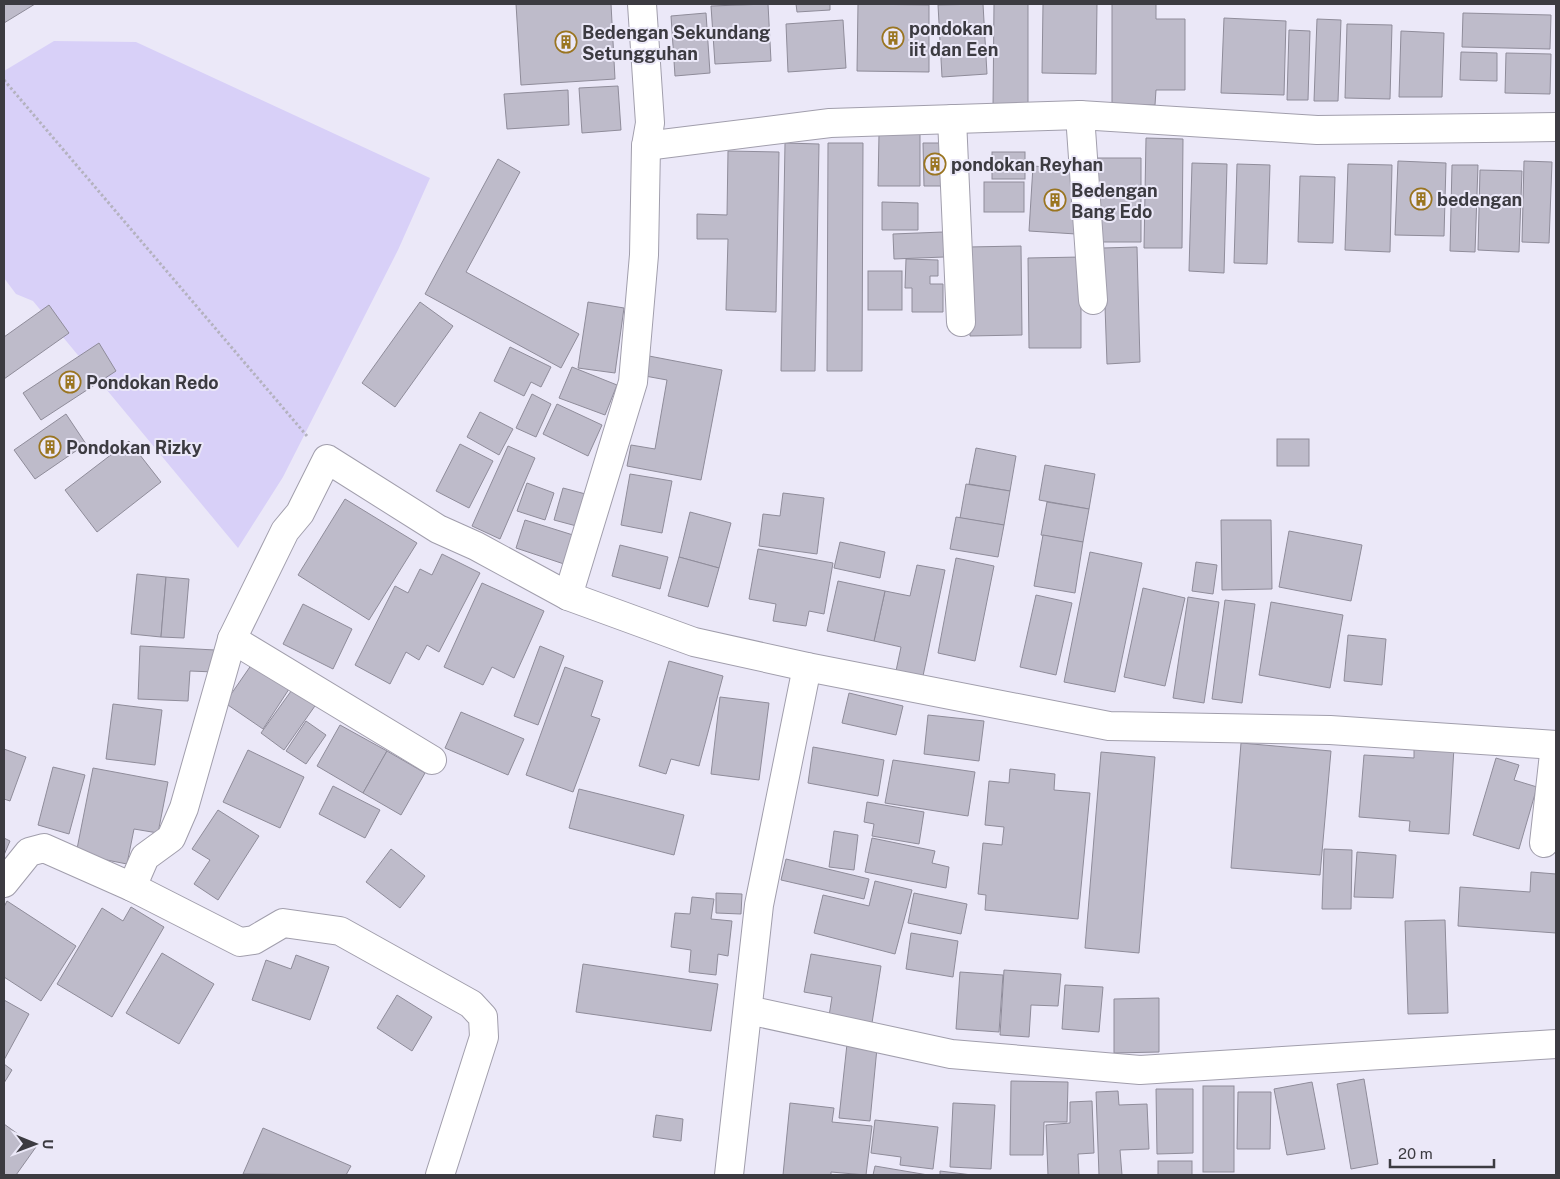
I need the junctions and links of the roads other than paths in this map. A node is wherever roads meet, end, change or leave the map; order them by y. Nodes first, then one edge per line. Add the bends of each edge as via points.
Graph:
1 (642, 4) edge
2 (1080, 115) junction
3 (952, 119) junction
4 (1556, 127) edge
5 (646, 146) junction
6 (1093, 300) dead end
7 (961, 322) dead end
8 (568, 596) junction
9 (232, 640) junction
10 (807, 667) junction
11 (1556, 745) edge
12 (432, 760) dead end
13 (1544, 843) dead end
14 (4, 883) edge
15 (132, 887) junction
16 (748, 1010) junction
17 (1556, 1044) edge
18 (440, 1175) edge
19 (730, 1175) edge

1 - 5 street via 650,123
2 - 3 street
2 - 4 street via 1317,130
2 - 6 street
3 - 5 street via 830,123
3 - 7 street
5 - 8 street via 644,255 633,382
8 - 9 street via 438,529 327,459 300,513 284,531
8 - 10 street via 694,642
9 - 12 street
9 - 15 street via 184,808 171,838 145,857
10 - 11 street via 1109,726 1330,730
10 - 16 street via 759,905
11 - 13 street
14 - 15 street via 29,852 44,848
15 - 18 street via 240,942 254,940 283,923 340,931 471,1004 482,1016 484,1037
16 - 17 street via 951,1054 1140,1070
16 - 19 street

